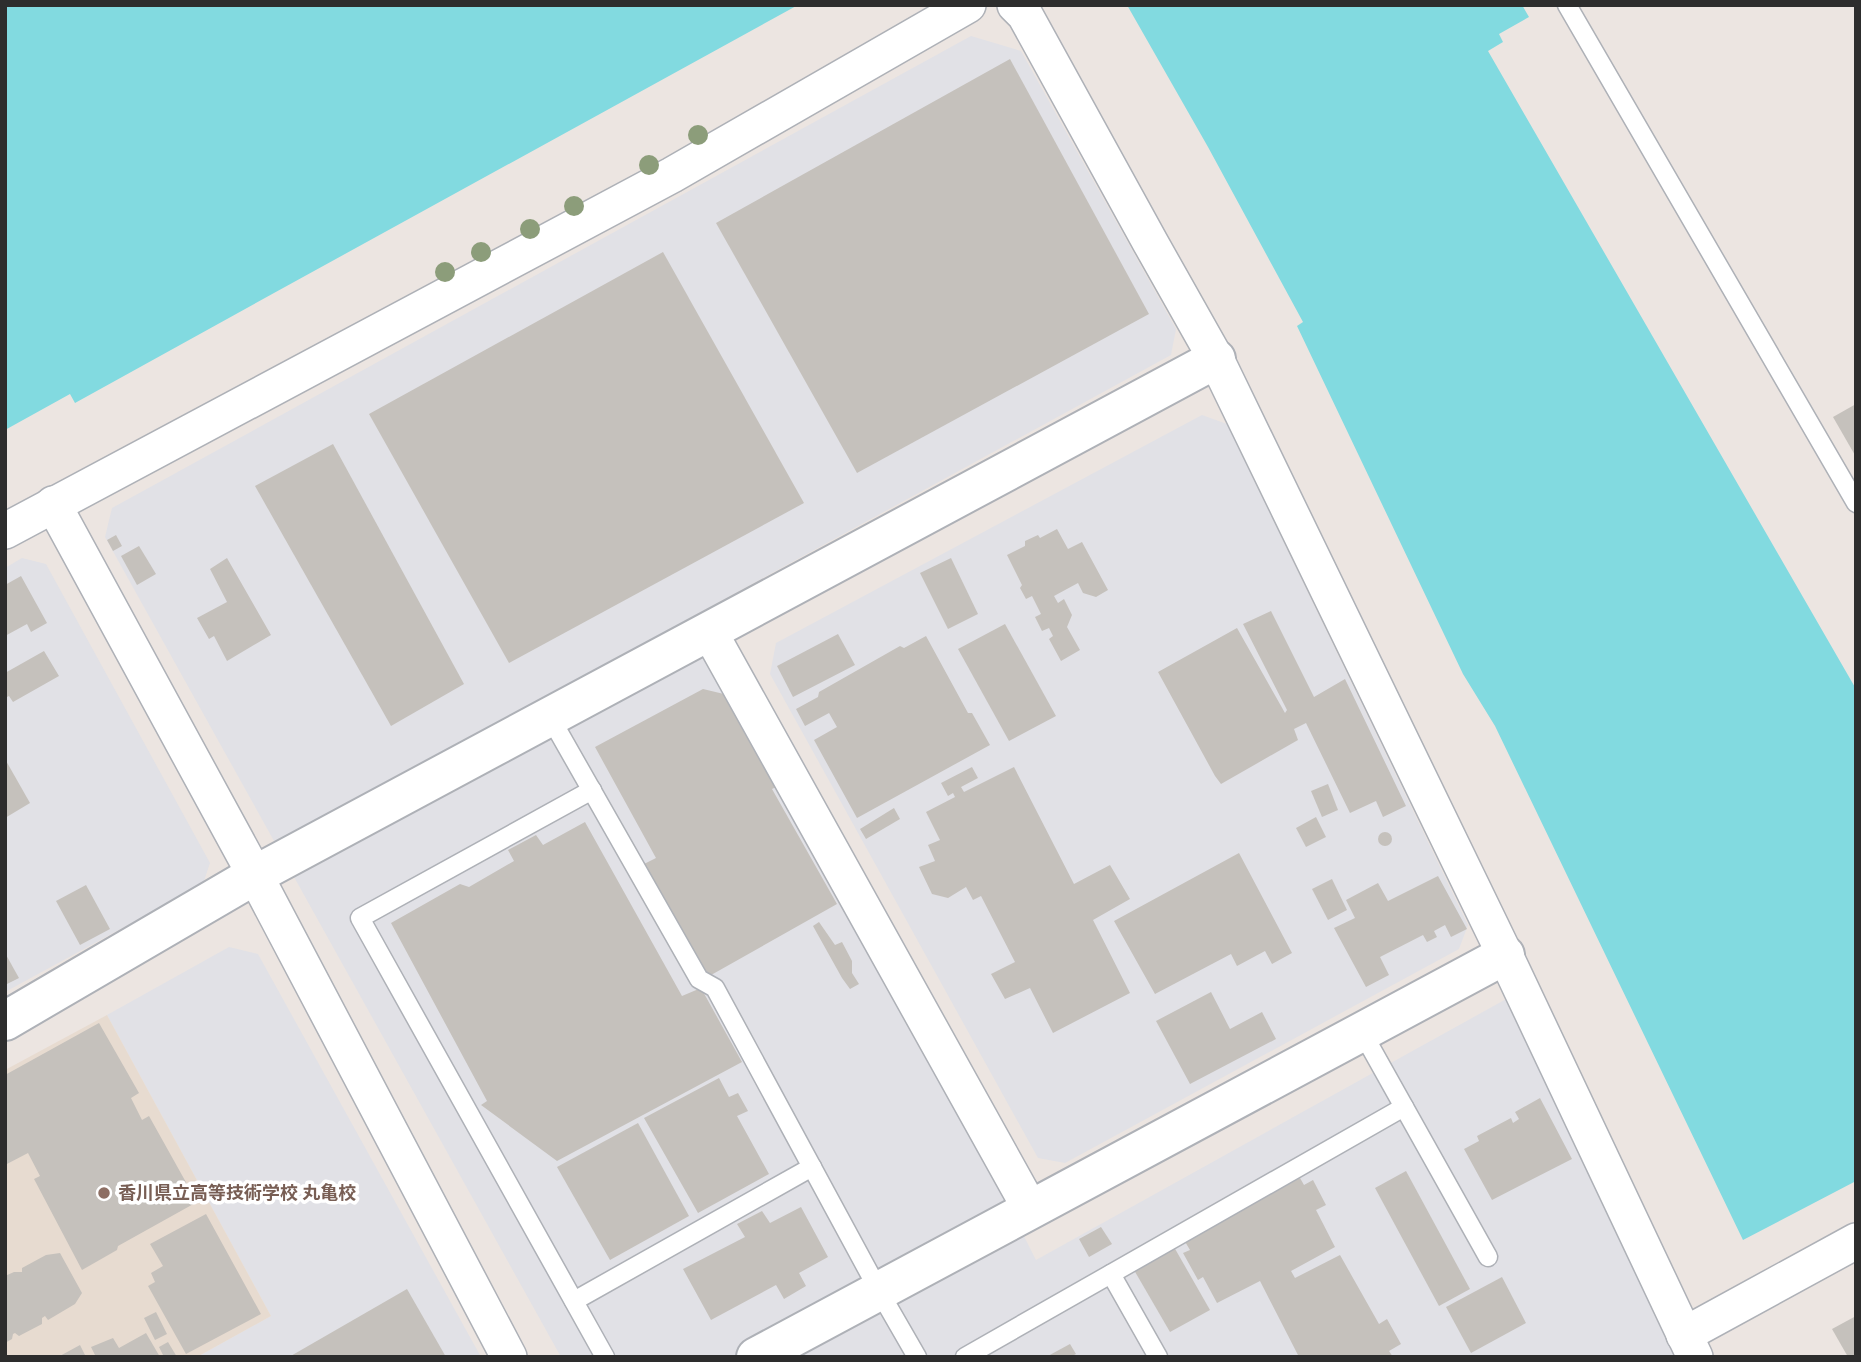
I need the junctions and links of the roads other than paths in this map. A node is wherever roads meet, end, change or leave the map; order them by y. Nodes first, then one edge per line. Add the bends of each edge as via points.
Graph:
1 (968, 5) edge
2 (1015, 5) edge
3 (1567, 5) edge
4 (1216, 359) junction
5 (1856, 503) edge
6 (53, 504) junction
7 (5, 531) edge
8 (709, 631) junction
9 (551, 717) junction
10 (592, 790) junction
11 (255, 875) junction
12 (1505, 955) junction
13 (5, 1021) edge
14 (1362, 1032) junction
15 (1404, 1107) junction
16 (812, 1167) junction
17 (1031, 1210) junction
18 (1856, 1241) edge
19 (1488, 1256) dead end
20 (1111, 1274) junction
21 (879, 1291) junction
22 (574, 1301) junction
23 (1689, 1346) edge
24 (509, 1357) edge
25 (605, 1357) edge
26 (757, 1357) edge
27 (917, 1357) edge
28 (965, 1357) edge
29 (1158, 1357) edge

1 - 6 street via 672,175
2 - 4 street via 1026,15
3 - 5 lane
4 - 8 street
4 - 12 street
6 - 7 street
6 - 11 street
8 - 9 street
8 - 17 street
9 - 10 lane
9 - 11 street
10 - 16 lane via 699,979 715,988
10 - 22 lane via 360,918
11 - 13 street
11 - 24 street
12 - 14 street
12 - 23 street
14 - 15 lane
14 - 17 street
15 - 19 lane
15 - 20 lane
16 - 21 lane
16 - 22 lane
17 - 21 street
18 - 23 street
20 - 28 lane
20 - 29 lane
21 - 26 street
21 - 27 lane
22 - 25 lane

